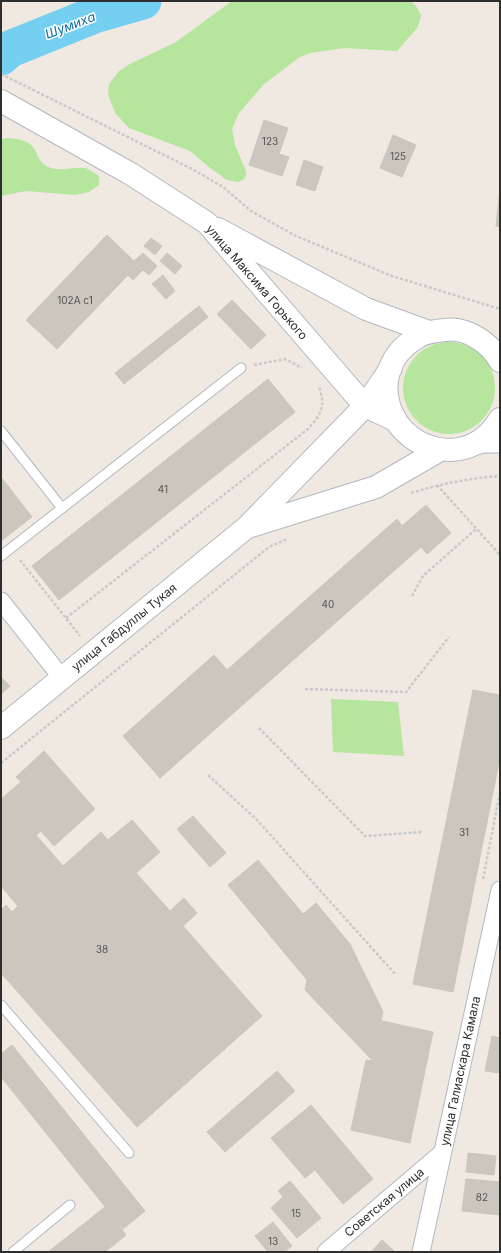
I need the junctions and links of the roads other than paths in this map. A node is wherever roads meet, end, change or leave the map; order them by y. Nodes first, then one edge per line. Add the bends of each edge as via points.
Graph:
1 (3, 103) edge
2 (207, 223) junction
3 (429, 332) junction
4 (493, 345) edge
5 (500, 361) edge
6 (241, 368) road end
7 (390, 368) junction
8 (365, 406) junction
9 (395, 420) junction
10 (1, 431) edge
11 (492, 435) edge
12 (440, 450) junction
13 (62, 508) junction
14 (248, 527) junction
15 (1, 556) edge
16 (1, 601) edge
17 (62, 678) junction
18 (1, 728) edge
19 (500, 890) edge
20 (1, 1006) edge
21 (128, 1152) dead end
22 (442, 1153) junction
23 (70, 1205) dead end
24 (13, 1252) edge
25 (326, 1252) edge
26 (421, 1252) edge

1 - 2 main road, улица Максима Горького via 131,174
2 - 3 main road via 366,309
2 - 8 main road, улица Максима Горького
3 - 4 main road, улица Максима Горького via 456,330 469,333
3 - 7 main road, улица Максима Горького via 416,337 406,346
4 - 5 main road, улица Максима Горького
6 - 13 lane
7 - 8 main road, улица Габдуллы Тукая
7 - 9 main road, улица Максима Горького via 388,403
8 - 9 main road, улица Максима Горького
8 - 14 main road, улица Габдуллы Тукая
9 - 12 main road, улица Максима Горького via 407,434 422,445
10 - 13 lane
11 - 12 main road, улица Максима Горького via 455,450
12 - 14 main road, улица Габдуллы Тукая via 376,487
13 - 15 lane
14 - 17 main road, улица Габдуллы Тукая
16 - 17 street
17 - 18 main road, улица Габдуллы Тукая
19 - 22 street, улица Галиаскара Камала
20 - 21 lane
22 - 25 street, Советская улица
22 - 26 street, улица Галиаскара Камала
23 - 24 lane

